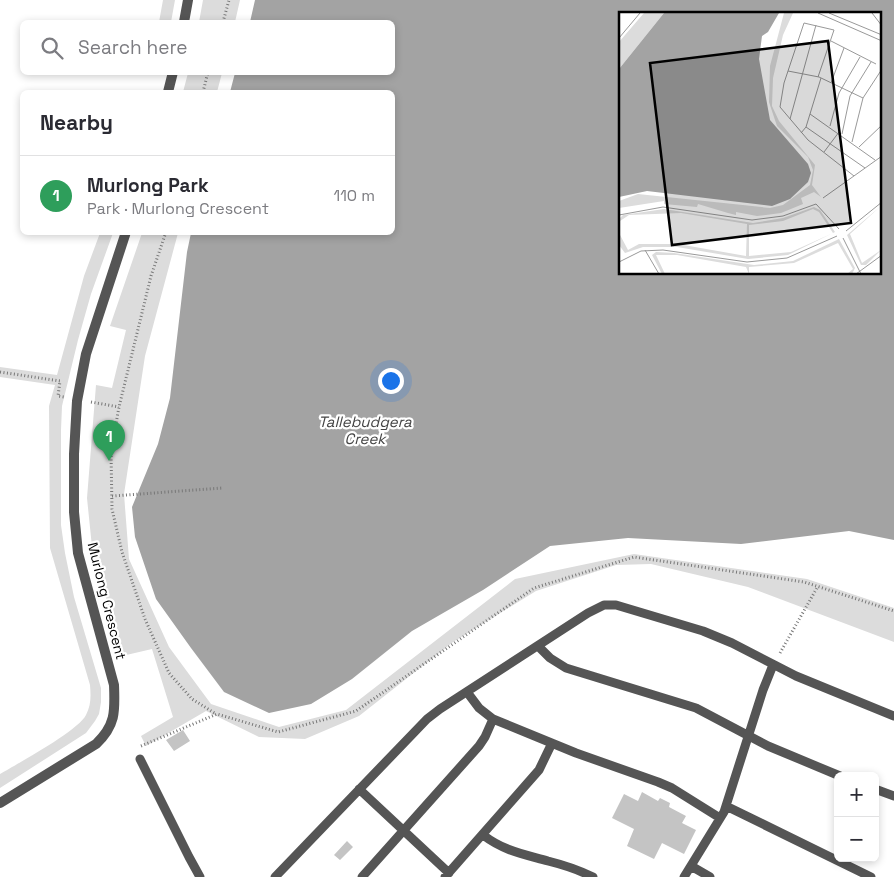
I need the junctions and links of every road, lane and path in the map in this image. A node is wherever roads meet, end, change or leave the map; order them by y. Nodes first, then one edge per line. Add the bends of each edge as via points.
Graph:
1 (188, 0) edge
2 (229, 0) edge
3 (184, 20) edge
4 (224, 20) edge
5 (172, 75) edge
6 (207, 75) edge
7 (168, 90) edge
8 (204, 90) edge
9 (125, 235) edge
10 (165, 235) edge
11 (0, 372) edge
12 (64, 397) dead end
13 (91, 402) dead end
14 (119, 407) junction
15 (222, 488) dead end
16 (112, 496) junction
17 (818, 586) junction
18 (894, 611) edge
19 (538, 646) junction
20 (773, 665) junction
21 (467, 692) junction
22 (217, 714) junction
23 (894, 716) edge
24 (493, 719) junction
25 (749, 737) junction
26 (552, 743) junction
27 (134, 749) dead end
28 (140, 759) dead end
29 (834, 773) edge
30 (359, 788) junction
31 (879, 790) edge
32 (894, 796) edge
33 (0, 804) edge
34 (726, 806) junction
35 (720, 818) junction
36 (405, 831) junction
37 (483, 834) junction
38 (691, 866) junction
39 (447, 875) edge
40 (200, 877) edge
41 (276, 877) edge
42 (362, 877) edge
43 (593, 877) edge
44 (684, 877) edge
45 (710, 877) edge
46 (871, 877) edge

1 - 3 street
2 - 4 path
5 - 7 street
6 - 8 path
9 - 33 street, Murlong Crescent via 86,354 77,401 74,454 78,553 114,685 113,720 107,733 96,744
10 - 14 path via 151,276
11 - 12 path via 60,381 58,396
13 - 14 path
14 - 16 path via 111,452
15 - 16 path
16 - 22 path via 122,552 145,620 169,673 192,699
17 - 18 path
17 - 20 path
17 - 22 path via 634,556 534,588 356,711 278,732
19 - 20 lane via 597,608 616,605 719,637
19 - 21 lane
19 - 25 lane via 566,668 696,708
20 - 23 lane
20 - 25 lane
21 - 24 lane
21 - 30 lane via 428,719
22 - 27 path
24 - 26 lane
24 - 36 lane via 479,746
25 - 29 lane
25 - 34 lane
26 - 35 lane via 672,788
26 - 37 lane via 539,770
28 - 40 lane
30 - 36 lane
30 - 41 lane
31 - 32 lane
34 - 35 lane
34 - 46 lane
35 - 38 lane
36 - 39 lane
36 - 42 lane
37 - 39 lane
37 - 43 lane via 507,850
38 - 44 lane
38 - 45 lane

